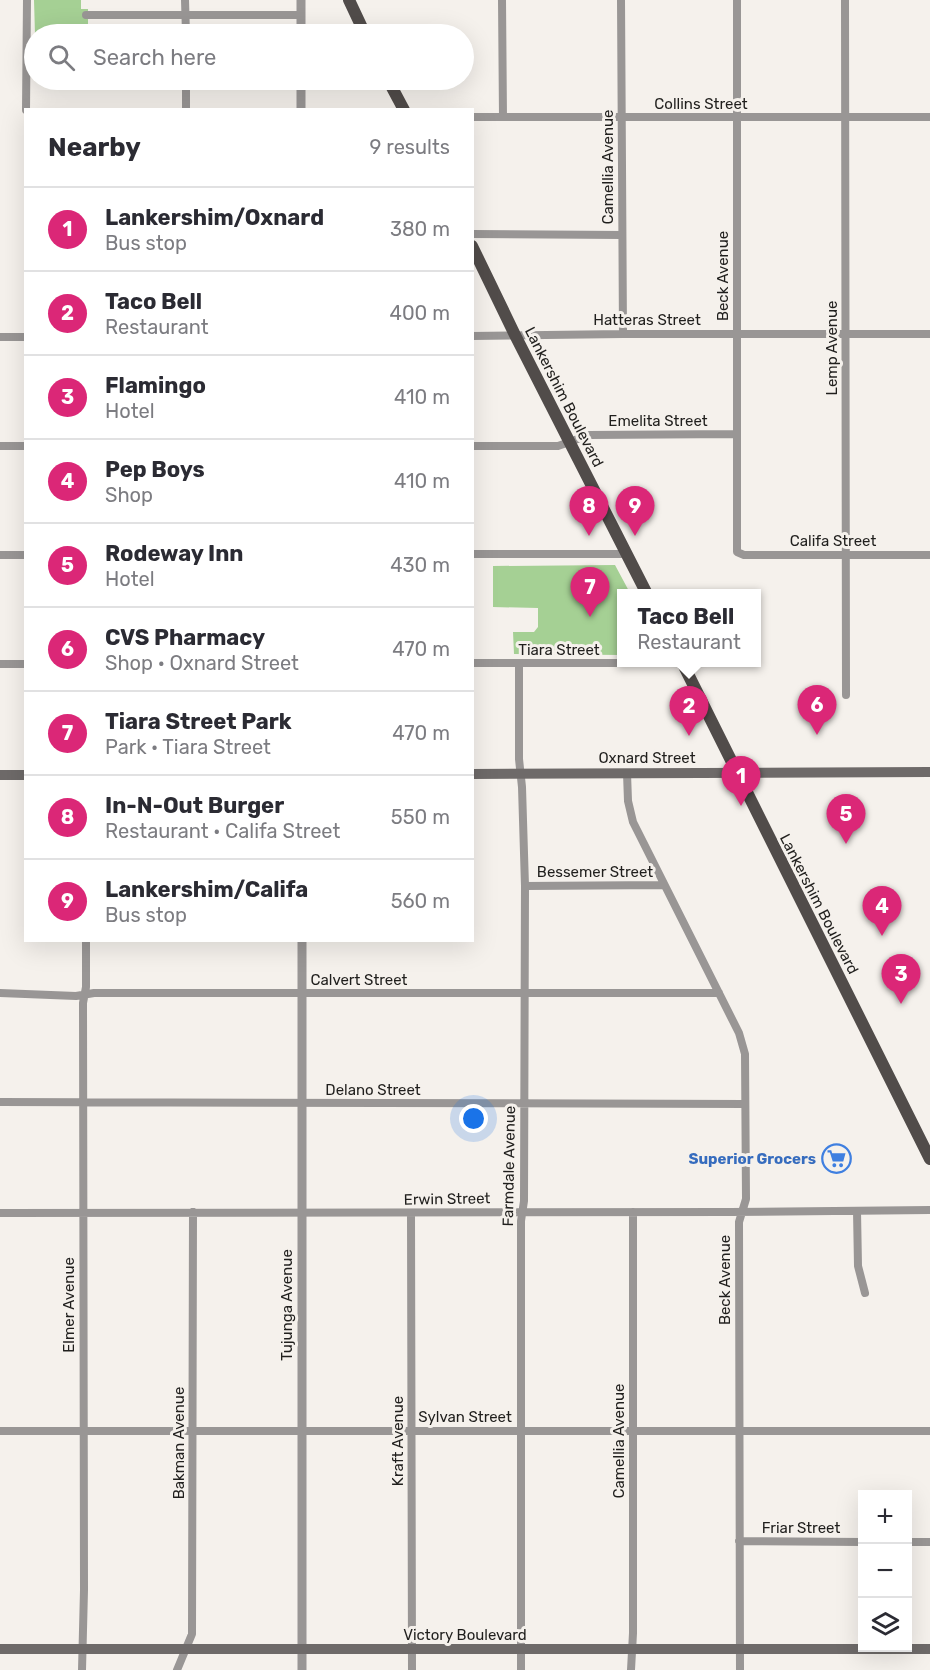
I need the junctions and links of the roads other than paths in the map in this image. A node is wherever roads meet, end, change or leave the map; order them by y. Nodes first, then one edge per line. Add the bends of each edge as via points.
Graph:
1 (27, 0) edge
2 (185, 0) edge
3 (301, 0) edge
4 (349, 0) edge
5 (502, 0) edge
6 (621, 0) edge
7 (737, 0) edge
8 (845, 0) edge
9 (86, 15) dead end
10 (186, 15) junction
11 (301, 15) junction
12 (27, 24) edge
13 (186, 24) edge
14 (301, 24) edge
15 (360, 24) edge
16 (26, 90) edge
17 (186, 90) edge
18 (301, 90) edge
19 (393, 90) edge
20 (26, 108) edge
21 (186, 108) edge
22 (301, 108) edge
23 (403, 108) edge
24 (474, 117) edge
25 (503, 117) junction
26 (737, 117) junction
27 (845, 117) junction
28 (930, 117) edge
29 (621, 118) junction
30 (474, 234) edge
31 (622, 235) junction
32 (474, 250) edge
33 (623, 333) junction
34 (737, 334) junction
35 (845, 334) junction
36 (930, 334) edge
37 (515, 335) junction
38 (474, 336) edge
39 (0, 337) edge
40 (24, 337) edge
41 (737, 434) junction
42 (570, 441) junction
43 (0, 446) edge
44 (24, 446) edge
45 (474, 446) edge
46 (737, 552) joint
47 (474, 554) edge
48 (627, 554) junction
49 (0, 555) edge
50 (24, 555) edge
51 (846, 555) junction
52 (930, 555) edge
53 (644, 589) edge
54 (474, 663) edge
55 (519, 663) junction
56 (617, 663) edge
57 (0, 664) edge
58 (24, 664) edge
59 (684, 667) edge
60 (846, 695) dead end
61 (930, 772) edge
62 (627, 773) junction
63 (739, 773) junction
64 (474, 774) edge
65 (522, 774) junction
66 (0, 775) edge
67 (24, 775) edge
68 (664, 885) junction
69 (525, 886) junction
70 (86, 942) edge
71 (302, 942) edge
72 (0, 993) edge
73 (719, 993) junction
74 (302, 994) junction
75 (525, 994) junction
76 (85, 995) junction
77 (0, 1102) edge
78 (83, 1103) junction
79 (302, 1103) junction
80 (524, 1103) junction
81 (746, 1104) junction
82 (930, 1159) edge
83 (930, 1210) edge
84 (857, 1211) junction
85 (82, 1212) junction
86 (194, 1212) junction
87 (302, 1212) junction
88 (522, 1212) junction
89 (633, 1212) junction
90 (743, 1212) junction
91 (0, 1213) edge
92 (411, 1213) junction
93 (865, 1293) dead end
94 (83, 1430) junction
95 (521, 1430) junction
96 (632, 1430) junction
97 (739, 1430) junction
98 (0, 1431) edge
99 (193, 1431) junction
100 (302, 1431) junction
101 (412, 1431) junction
102 (930, 1431) edge
103 (739, 1541) junction
104 (858, 1542) edge
105 (912, 1542) edge
106 (930, 1542) edge
107 (0, 1649) edge
108 (184, 1649) junction
109 (82, 1650) junction
110 (302, 1650) junction
111 (412, 1650) junction
112 (521, 1650) junction
113 (632, 1650) junction
114 (740, 1650) junction
115 (930, 1650) edge
116 (82, 1670) edge
117 (177, 1670) edge
118 (302, 1670) edge
119 (412, 1670) edge
120 (521, 1670) edge
121 (631, 1670) edge
122 (740, 1670) edge

1 - 12 street
2 - 10 street
3 - 11 street
4 - 15 main road
5 - 25 street
6 - 29 street, Camellia Avenue
7 - 26 street, Beck Avenue
8 - 27 street, Lemp Avenue
9 - 10 street
10 - 11 street
10 - 13 street
11 - 14 street
16 - 20 street
17 - 21 street
18 - 22 street
19 - 23 main road
24 - 25 street, Collins Street
25 - 29 street, Collins Street
26 - 27 street, Collins Street
26 - 29 street, Collins Street
26 - 34 street, Beck Avenue
27 - 28 street, Collins Street
27 - 35 street, Lemp Avenue
29 - 31 street, Camellia Avenue
30 - 31 street
31 - 33 street, Camellia Avenue
32 - 37 main road, Lankershim Boulevard
33 - 34 street, Hatteras Street
33 - 37 street, Hatteras Street
34 - 35 street, Hatteras Street
34 - 41 street, Beck Avenue
35 - 36 street, Hatteras Street
35 - 51 street, Lemp Avenue
37 - 38 street, Hatteras Street
37 - 42 main road, Lankershim Boulevard
39 - 40 street
41 - 42 street, Emelita Street via 587,435
41 - 46 street, Beck Avenue
42 - 45 street, Emelita Street via 558,446
42 - 48 main road, Lankershim Boulevard
43 - 44 street
46 - 51 street, Califa Street
47 - 48 street
48 - 53 main road, Lankershim Boulevard
49 - 50 street
51 - 52 street, Califa Street
51 - 60 street, Lemp Avenue
54 - 55 street, Tiara Street
55 - 56 street, Tiara Street
55 - 65 street, Farmdale Avenue
57 - 58 street
59 - 63 main road, Lankershim Boulevard
61 - 63 main road, Oxnard Street
62 - 63 main road, Oxnard Street
62 - 65 main road, Oxnard Street
62 - 68 street, Beck Avenue via 627,801 633,822
63 - 82 main road, Lankershim Boulevard
64 - 65 main road, Oxnard Street
65 - 69 street, Farmdale Avenue
66 - 67 main road
68 - 69 street, Bessemer Street
68 - 73 street, Beck Avenue
69 - 75 street, Farmdale Avenue
70 - 76 street, Elmer Avenue
71 - 74 street, Tujunga Avenue
72 - 76 street, Calvert Street
73 - 75 street, Calvert Street
73 - 81 street, Beck Avenue via 745,1054
74 - 75 street, Calvert Street
74 - 76 street, Calvert Street
74 - 79 street, Tujunga Avenue
75 - 80 street, Farmdale Avenue
76 - 78 street, Elmer Avenue
77 - 78 street, Delano Street
78 - 79 street, Delano Street
78 - 85 street, Elmer Avenue
79 - 80 street, Delano Street
79 - 87 street, Tujunga Avenue
80 - 81 street, Delano Street
80 - 88 street, Farmdale Avenue
81 - 90 street, Beck Avenue
83 - 84 street, Erwin Street
84 - 90 street, Erwin Street
84 - 93 street via 858,1266
85 - 86 street, Erwin Street
85 - 91 street, Erwin Street
85 - 94 street, Elmer Avenue
86 - 87 street, Erwin Street
86 - 99 street, Bakman Avenue
87 - 92 street, Erwin Street
87 - 100 street, Tujunga Avenue
88 - 89 street, Erwin Street
88 - 92 street, Erwin Street
88 - 95 street, Farmdale Avenue
89 - 90 street, Erwin Street
89 - 96 street, Camellia Avenue
90 - 97 street, Beck Avenue via 739,1222
92 - 101 street, Kraft Avenue
94 - 98 street, Sylvan Street
94 - 99 street, Sylvan Street
94 - 109 street, Elmer Avenue
95 - 96 street, Sylvan Street
95 - 101 street, Sylvan Street
95 - 112 street, Farmdale Avenue
96 - 97 street, Sylvan Street
96 - 113 street, Camellia Avenue
97 - 102 street, Sylvan Street
97 - 103 street, Beck Avenue
99 - 100 street, Sylvan Street
99 - 108 street, Bakman Avenue via 192,1634
100 - 101 street, Sylvan Street
100 - 110 street, Tujunga Avenue
101 - 111 street, Kraft Avenue
103 - 104 street, Friar Street
103 - 114 street, Beck Avenue
105 - 106 street
107 - 109 main road, Victory Boulevard
108 - 109 main road, Victory Boulevard
108 - 110 main road, Victory Boulevard
108 - 117 street, Bakman Avenue
109 - 116 street, Elmer Avenue
110 - 111 main road, Victory Boulevard
110 - 118 street, Tujunga Avenue
111 - 112 main road, Victory Boulevard
111 - 119 street, Kraft Avenue
112 - 113 main road, Victory Boulevard
112 - 120 street, Farmdale Avenue
113 - 114 main road, Victory Boulevard
113 - 121 street, Camellia Avenue
114 - 115 main road, Victory Boulevard
114 - 122 street, Beck Avenue

